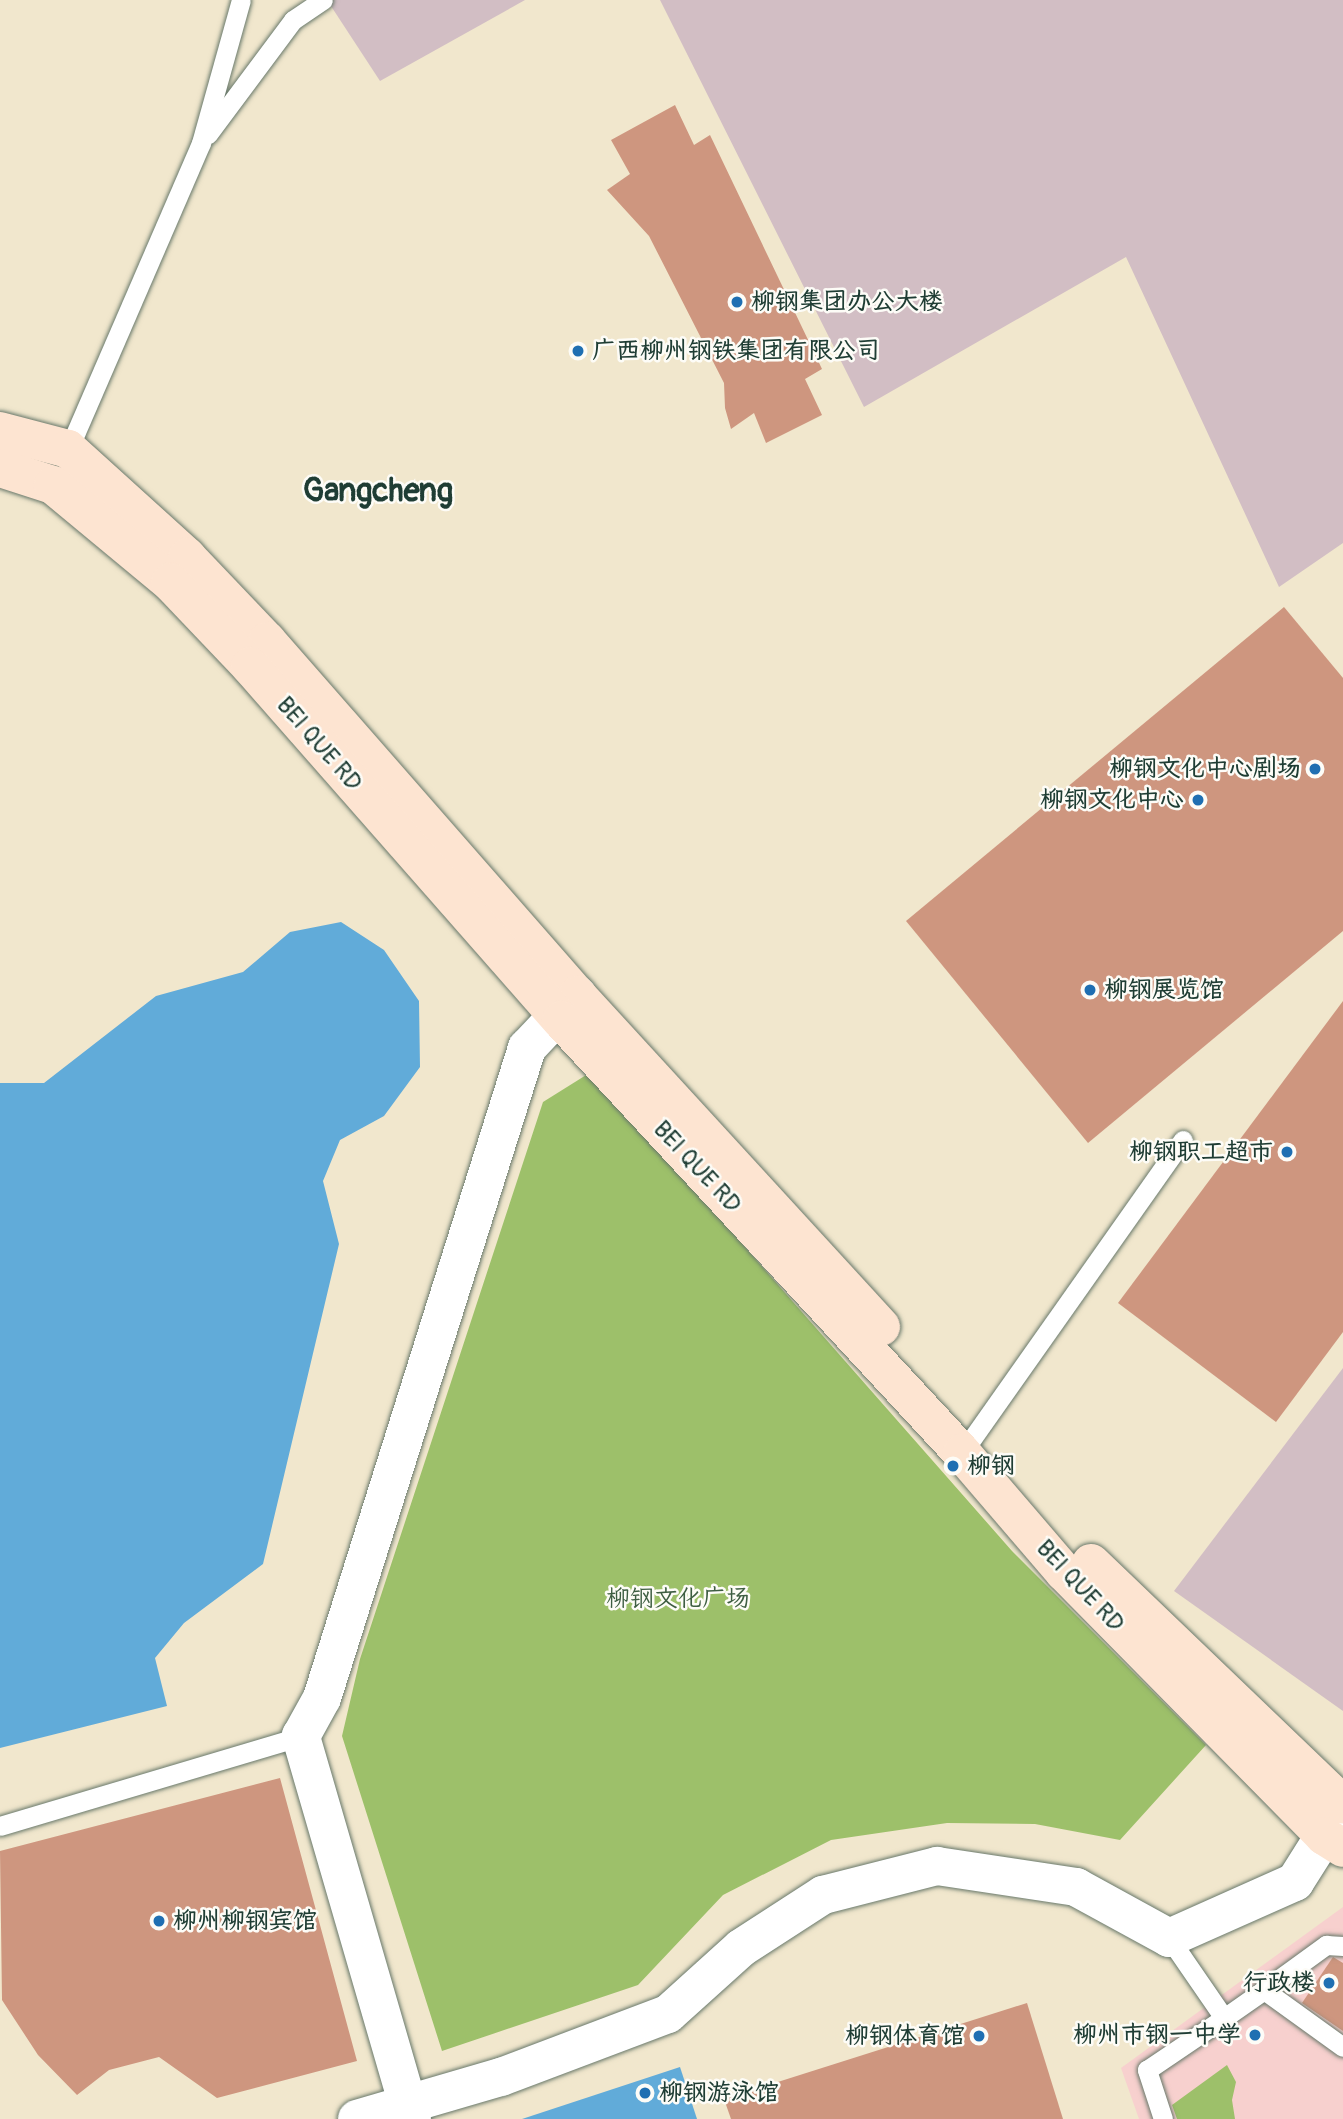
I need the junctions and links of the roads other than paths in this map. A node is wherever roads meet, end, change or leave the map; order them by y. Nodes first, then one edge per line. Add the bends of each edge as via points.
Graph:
1 (241, 0) edge
2 (323, 0) edge
3 (201, 143) junction
4 (0, 431) edge
5 (68, 449) junction
6 (0, 468) edge
7 (53, 485) junction
8 (567, 1006) junction
9 (1183, 1140) dead end
10 (970, 1443) junction
11 (301, 1736) junction
12 (1336, 1822) edge
13 (0, 1826) edge
14 (1169, 1938) junction
15 (1343, 1946) edge
16 (1264, 1990) junction
17 (1224, 2018) junction
18 (1343, 2047) edge
19 (410, 2113) edge
20 (357, 2119) edge
21 (1163, 2119) edge

1 - 3 lane
2 - 3 lane via 293,20
3 - 5 lane
4 - 5 street
5 - 7 lane
5 - 8 street, BEI QUE RD via 187,557 267,641
6 - 7 street
7 - 8 street, BEI QUE RD via 170,582
8 - 10 street, BEI QUE RD
8 - 11 street via 527,1048 322,1698
9 - 10 lane
10 - 12 street, BEI QUE RD
11 - 13 lane
11 - 19 street
12 - 14 street via 1295,1882
14 - 17 lane
14 - 19 street via 1076,1888 937,1866 823,1895 741,1948 668,2014
15 - 16 lane via 1326,1945
16 - 17 lane
16 - 18 lane
17 - 21 lane via 1147,2070
19 - 20 street

